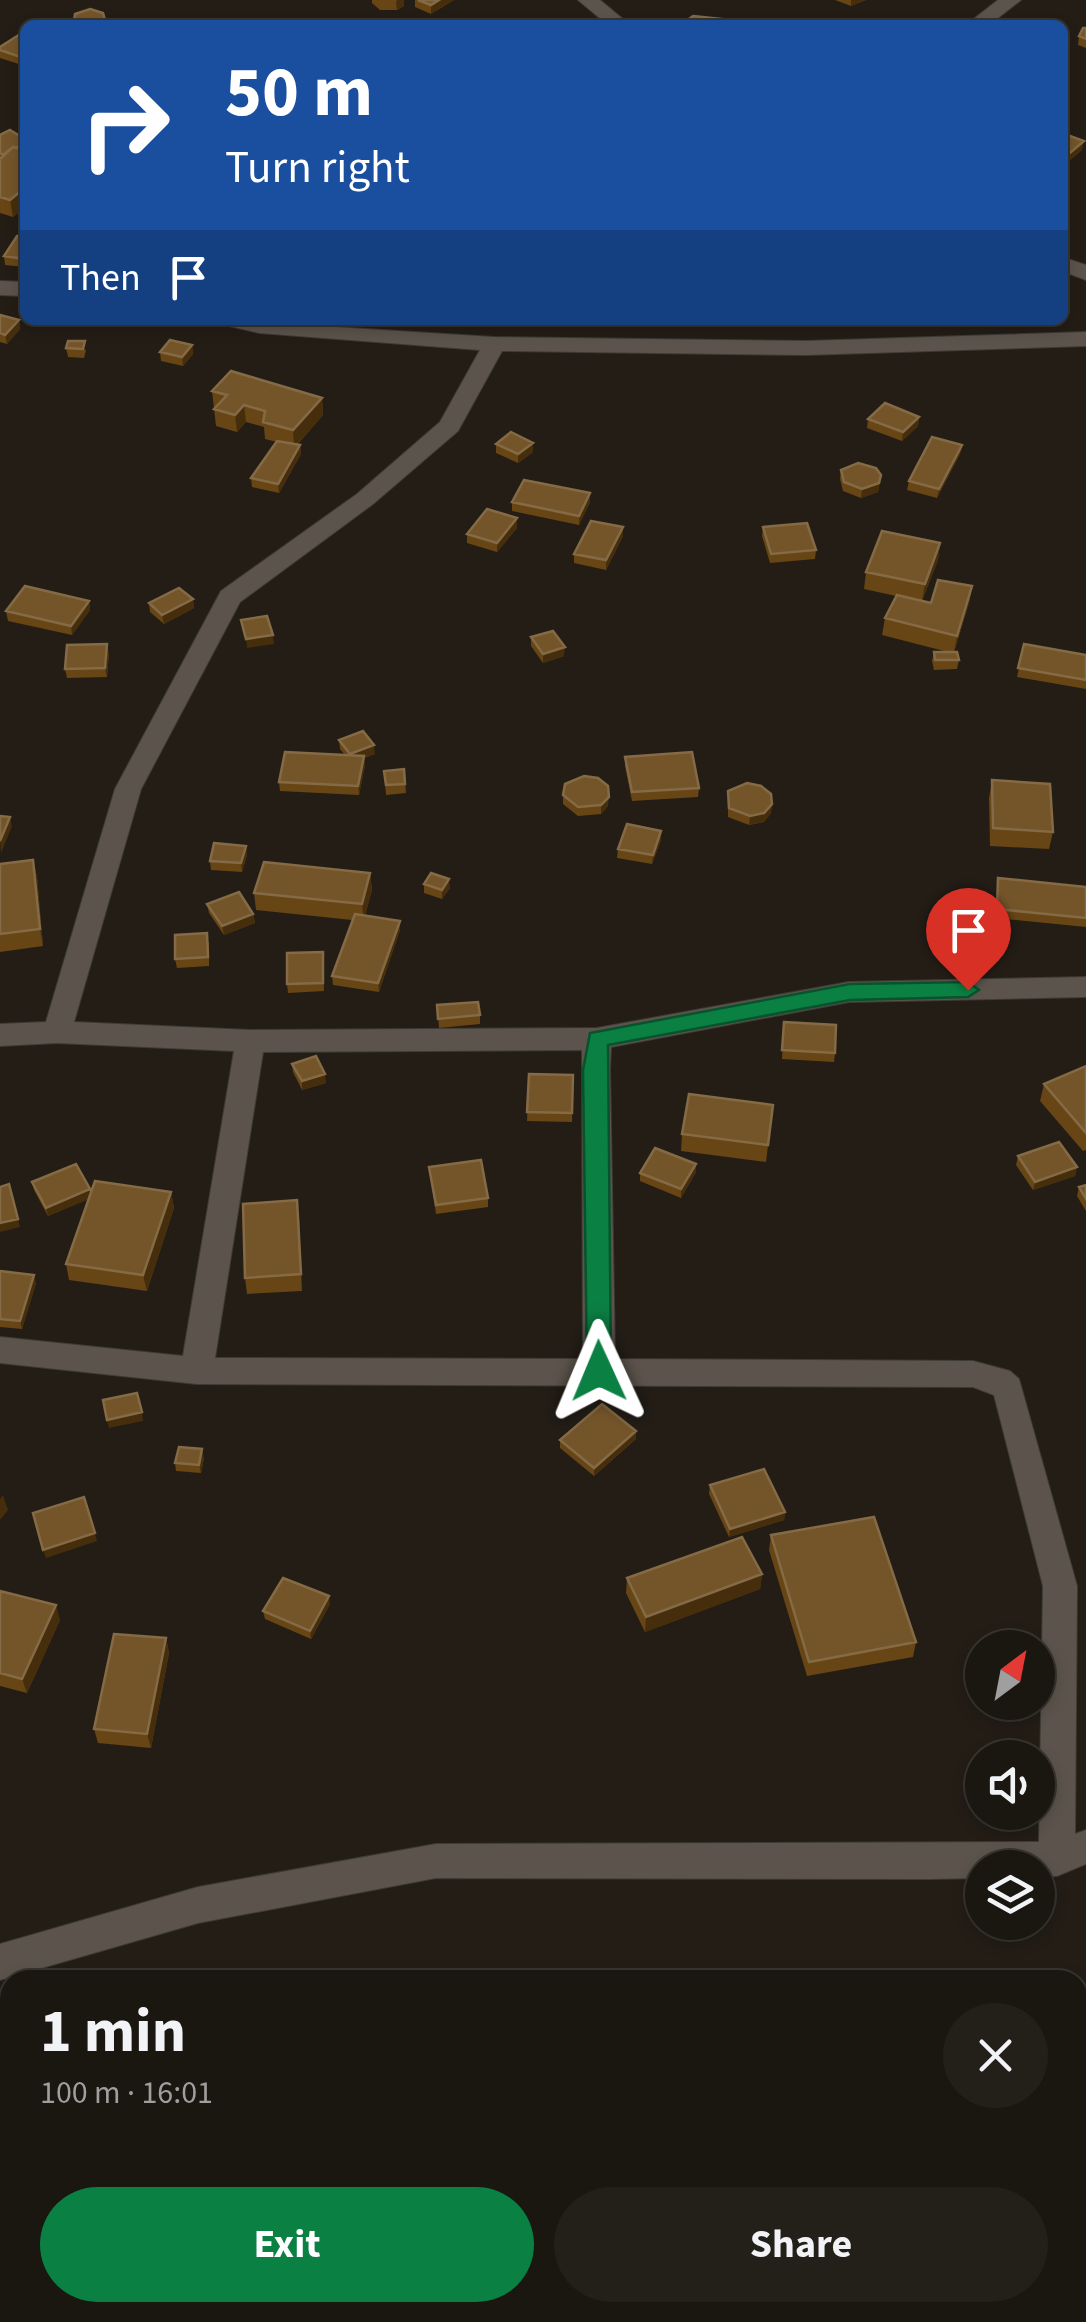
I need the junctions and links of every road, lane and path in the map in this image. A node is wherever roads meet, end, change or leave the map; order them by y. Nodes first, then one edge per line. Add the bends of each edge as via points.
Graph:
1 (588, 0) edge
2 (1011, 0) edge
3 (614, 20) edge
4 (983, 20) edge
5 (256, 325) edge
6 (1086, 339) edge
7 (494, 344) junction
8 (1086, 987) edge
9 (56, 1032) junction
10 (0, 1035) edge
11 (598, 1039) junction
12 (250, 1040) junction
13 (0, 1350) edge
14 (197, 1371) junction
15 (599, 1371) junction
16 (1072, 1853) edge
17 (0, 1962) edge

1 - 3 street
2 - 4 street
5 - 7 street
6 - 7 street via 806,348
7 - 9 street via 450,426 366,499 230,597 128,789
8 - 11 street via 850,992
9 - 10 street
9 - 12 street
11 - 12 street
11 - 15 street
12 - 14 street
13 - 14 street
14 - 15 street
15 - 16 street via 973,1374 1008,1388 1060,1586
16 - 17 street via 436,1861 198,1906

